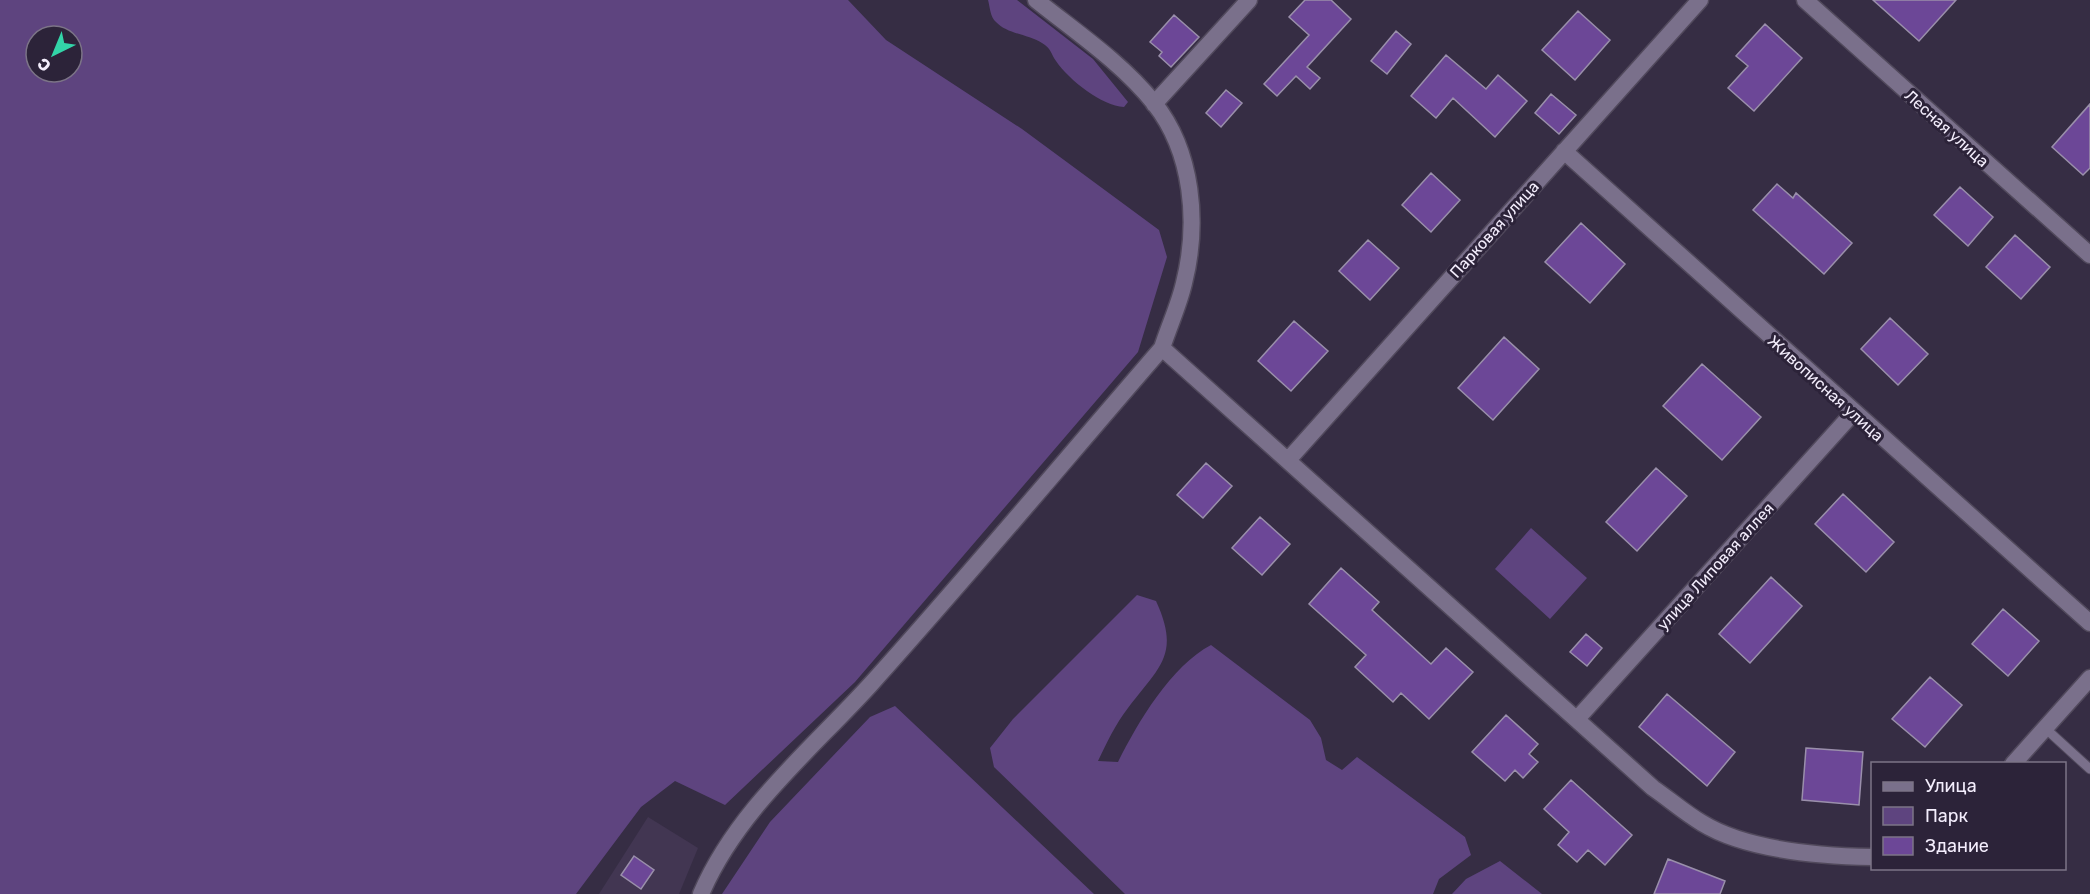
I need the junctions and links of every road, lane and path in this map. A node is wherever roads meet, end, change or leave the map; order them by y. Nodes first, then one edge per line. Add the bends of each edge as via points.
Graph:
1 (1036, 0) edge
2 (1249, 0) edge
3 (1700, 0) edge
4 (1804, 0) edge
5 (1154, 104) junction
6 (1564, 152) junction
7 (2090, 255) edge
8 (1162, 348) junction
9 (1853, 413) junction
10 (1288, 459) junction
11 (2090, 623) edge
12 (2090, 678) edge
13 (1577, 719) junction
14 (2045, 728) junction
15 (2015, 762) edge
16 (2090, 769) edge
17 (1871, 857) edge
18 (701, 894) edge

1 - 5 street via 1118,66
2 - 5 street
3 - 6 street, Парковая улица
4 - 7 street, Лесная улица
5 - 8 street via 1177,143 1190,190 1192,233 1184,283
6 - 9 street, Живописная улица
6 - 10 street, Парковая улица
8 - 10 street
8 - 18 street via 871,684 766,795 730,840
9 - 11 street, Живописная улица
9 - 13 street, улица Липовая аллея
10 - 13 street
12 - 14 street
13 - 17 street via 1653,788 1703,824 1751,842 1835,856
14 - 15 street
14 - 16 lane

